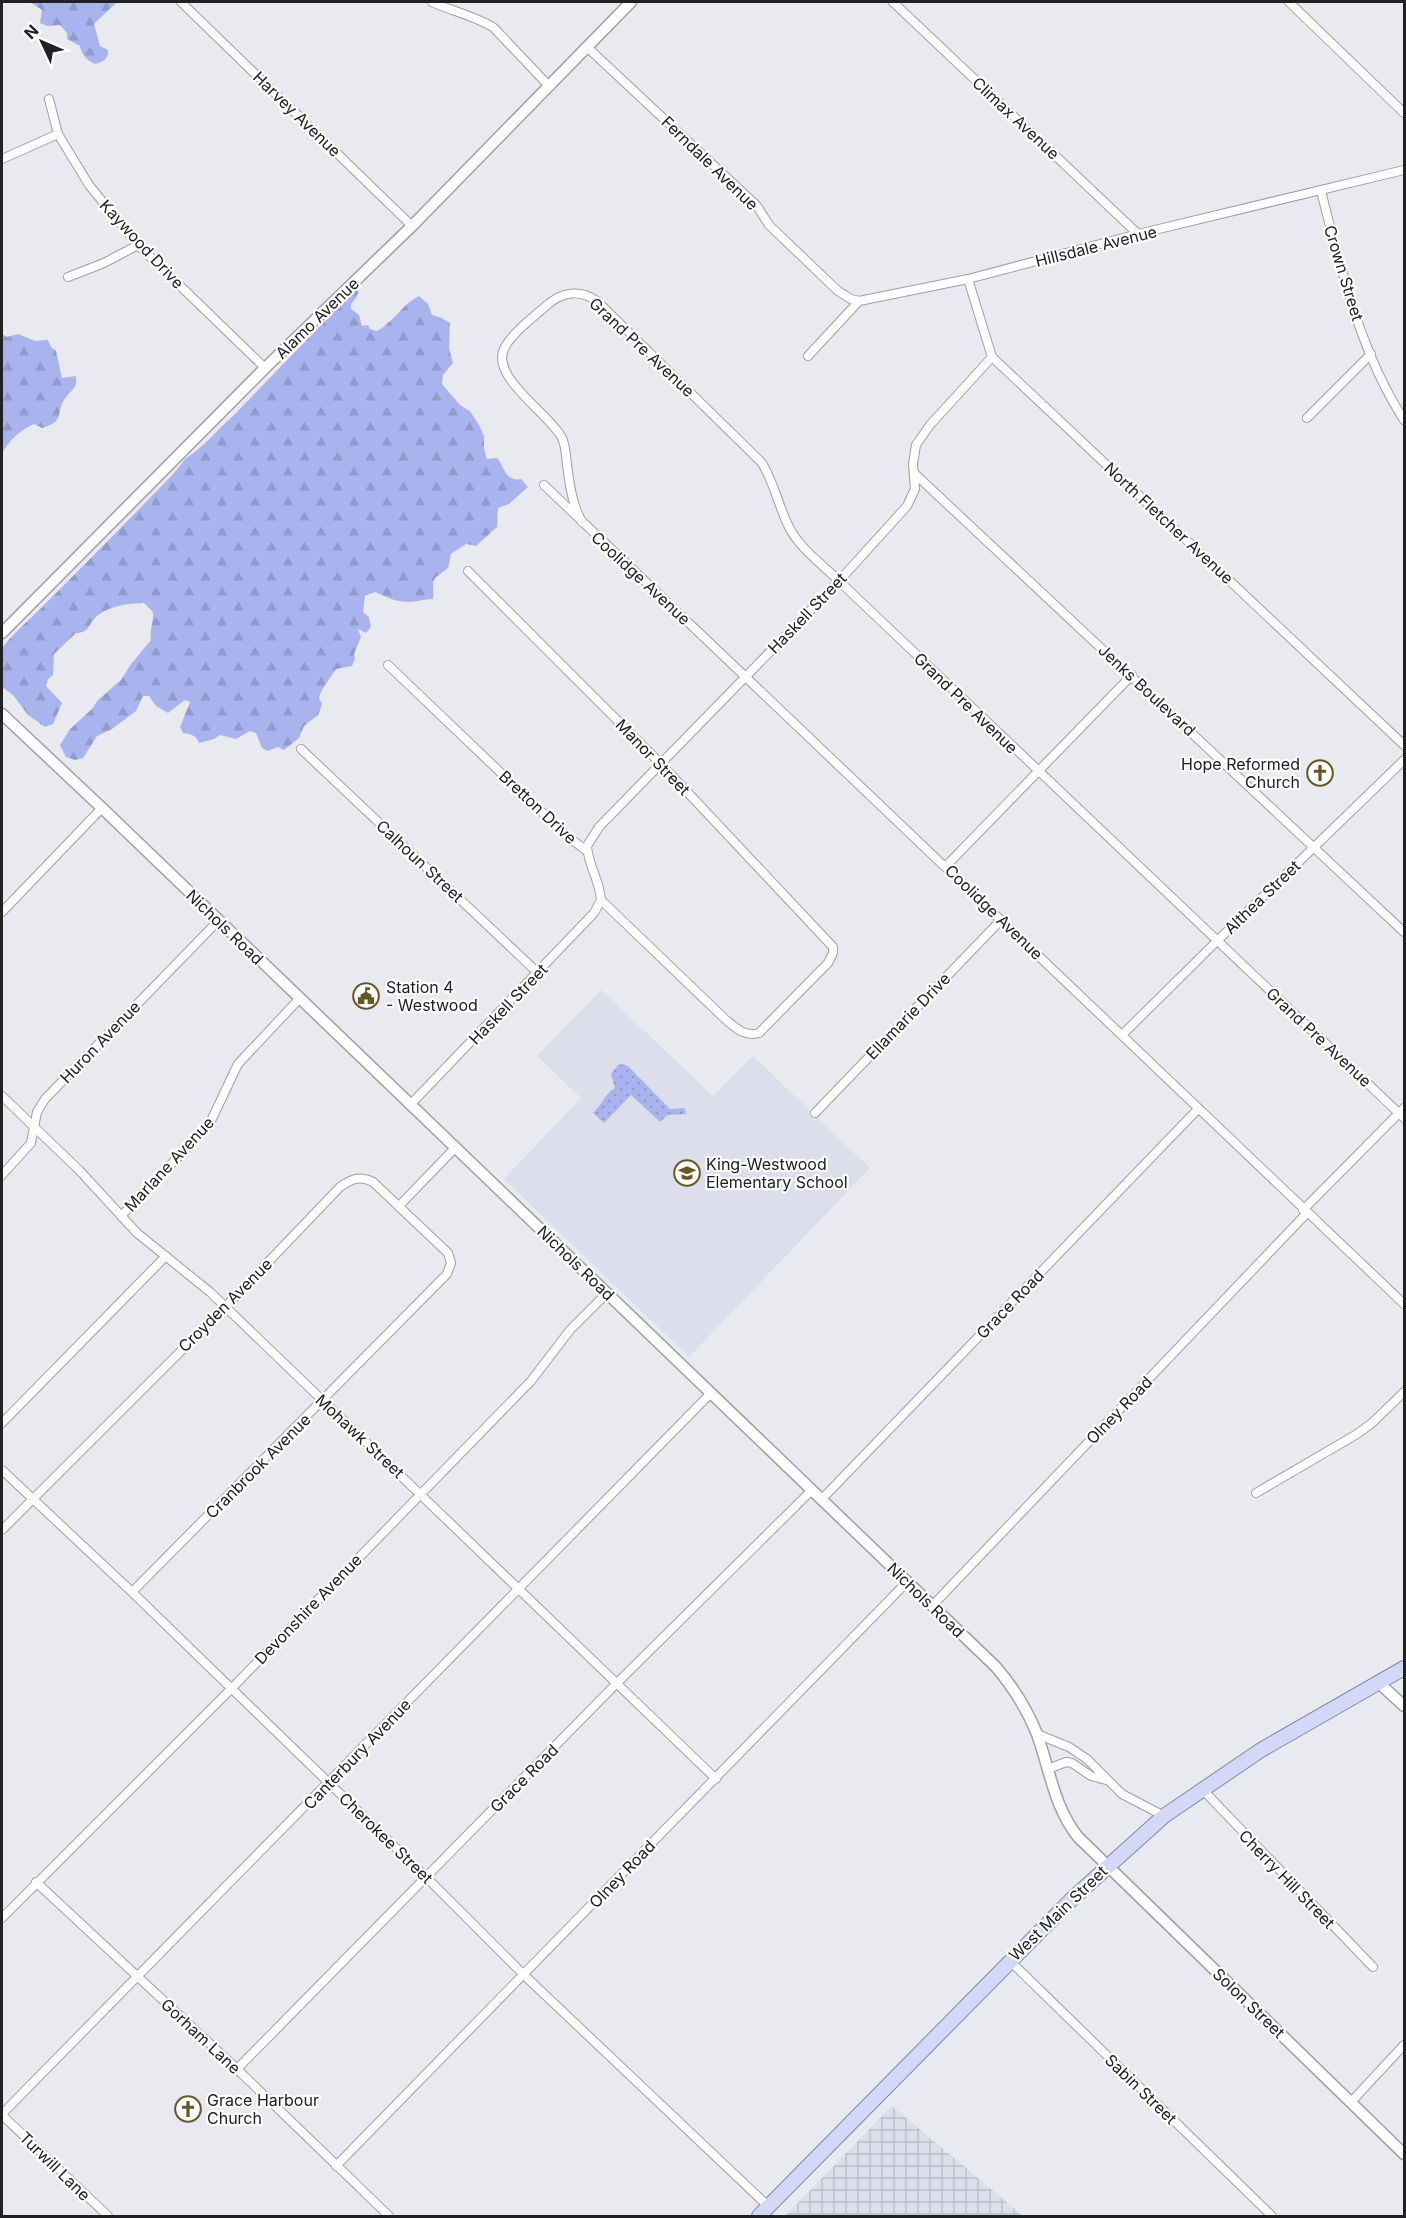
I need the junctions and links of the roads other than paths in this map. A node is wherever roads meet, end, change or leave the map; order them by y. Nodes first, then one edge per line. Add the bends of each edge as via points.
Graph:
1 (182, 2) edge
2 (432, 2) edge
3 (631, 2) edge
4 (893, 2) edge
5 (1289, 2) edge
6 (587, 47) junction
7 (549, 86) junction
8 (49, 99) dead end
9 (1404, 113) edge
10 (58, 134) junction
11 (2, 159) edge
12 (1404, 170) edge
13 (1321, 191) junction
14 (412, 226) junction
15 (1138, 234) junction
16 (138, 245) junction
17 (68, 277) dead end
18 (968, 279) junction
19 (859, 301) junction
20 (1371, 354) junction
21 (808, 356) dead end
22 (992, 357) junction
23 (265, 368) junction
24 (1307, 418) dead end
25 (1404, 420) edge
26 (915, 474) junction
27 (544, 485) dead end
28 (582, 522) junction
29 (468, 571) dead end
30 (839, 581) junction
31 (2, 633) edge
32 (388, 665) dead end
33 (1132, 675) junction
34 (745, 677) junction
35 (2, 714) edge
36 (1404, 745) edge
37 (302, 749) dead end
38 (1404, 760) edge
39 (661, 764) junction
40 (1038, 771) junction
41 (102, 808) junction
42 (1313, 848) junction
43 (587, 851) junction
44 (946, 866) junction
45 (601, 900) junction
46 (2, 912) edge
47 (1001, 920) junction
48 (218, 921) junction
49 (1404, 932) edge
50 (1217, 940) junction
51 (538, 973) junction
52 (300, 998) junction
53 (1122, 1035) junction
54 (2, 1096) edge
55 (410, 1105) junction
56 (1198, 1109) junction
57 (815, 1113) dead end
58 (1403, 1113) edge
59 (34, 1128) junction
60 (455, 1148) junction
61 (2, 1175) edge
62 (399, 1206) junction
63 (1305, 1211) junction
64 (122, 1216) junction
65 (166, 1256) junction
66 (607, 1293) junction
67 (1404, 1304) edge
68 (225, 1307) junction
69 (1404, 1392) edge
70 (711, 1393) junction
71 (323, 1401) junction
72 (2, 1423) edge
73 (2, 1470) edge
74 (813, 1490) junction
75 (420, 1493) junction
76 (1256, 1493) dead end
77 (32, 1498) junction
78 (822, 1499) junction
79 (2, 1530) edge
80 (907, 1582) junction
81 (518, 1589) junction
82 (132, 1592) junction
83 (932, 1606) junction
84 (1404, 1668) edge
85 (617, 1683) junction
86 (1380, 1683) junction
87 (231, 1689) junction
88 (1404, 1706) edge
89 (1036, 1734) junction
90 (1048, 1769) junction
91 (716, 1779) junction
92 (1106, 1780) junction
93 (329, 1783) junction
94 (1202, 1789) junction
95 (1164, 1816) junction
96 (1092, 1852) joint
97 (1108, 1865) junction
98 (426, 1877) junction
99 (36, 1882) junction
100 (2, 1918) edge
101 (1010, 1961) junction
102 (1373, 1967) dead end
103 (524, 1975) junction
104 (136, 1977) junction
105 (1404, 2045) edge
106 (237, 2069) junction
107 (1350, 2102) junction
108 (2, 2114) edge
109 (1404, 2154) edge
110 (336, 2166) junction
111 (764, 2212) edge
112 (108, 2217) edge
113 (388, 2217) edge
114 (1272, 2217) edge

1 - 14 street, Harvey Avenue
2 - 7 street via 493,27
3 - 6 street, Alamo Avenue
4 - 15 street, Climax Avenue
5 - 9 street
6 - 7 street, Alamo Avenue
6 - 19 street, Ferndale Avenue via 757,206 769,225 837,291
7 - 14 street, Alamo Avenue
8 - 10 street, Kaywood Drive
10 - 11 street
10 - 16 street, Kaywood Drive via 89,185
12 - 13 street, Hillsdale Avenue
13 - 15 street, Hillsdale Avenue
13 - 20 street, Crown Street via 1352,305
14 - 23 street, Alamo Avenue
15 - 18 street, Hillsdale Avenue
16 - 17 street
16 - 23 street, Kaywood Drive
18 - 19 street, Hillsdale Avenue
18 - 22 street, North Fletcher Avenue
19 - 21 street
20 - 24 street
20 - 25 street, Crown Street
22 - 26 street, Haskell Street via 916,445
22 - 36 street, North Fletcher Avenue
23 - 31 street, Alamo Avenue
26 - 30 street, Haskell Street via 915,489 907,506
26 - 33 street, Jenks Boulevard
27 - 28 street, Coolidge Avenue
28 - 30 street, Grand Pre Avenue via 572,502 563,439 511,380 502,362 505,346 549,304 562,295 575,293 597,301 762,463 797,539
28 - 34 street, Coolidge Avenue
29 - 39 street, Manor Street
30 - 34 street, Haskell Street
30 - 40 street, Grand Pre Avenue
32 - 43 street, Bretton Drive via 567,837
33 - 40 street
33 - 42 street, Jenks Boulevard
34 - 39 street, Haskell Street
34 - 44 street, Coolidge Avenue
35 - 41 street, Nichols Road
37 - 51 street, Calhoun Street
38 - 42 street, Althea Street
39 - 43 street, Haskell Street via 594,833
39 - 45 street, Manor Street via 833,947 832,958 765,1029 746,1034 725,1019
40 - 44 street
40 - 50 street, Grand Pre Avenue
41 - 46 street
41 - 48 street, Nichols Road
42 - 49 street, Jenks Boulevard
42 - 50 street, Althea Street
43 - 45 street, Bretton Drive
44 - 47 street, Coolidge Avenue
45 - 51 street, Haskell Street via 594,913
47 - 53 street, Coolidge Avenue
47 - 57 street, Ellamarie Drive
48 - 52 street, Nichols Road
48 - 59 street, Huron Avenue via 51,1092 37,1112
50 - 53 street, Althea Street
50 - 58 street, Grand Pre Avenue
51 - 55 street, Haskell Street
52 - 55 street, Nichols Road
52 - 64 street, Marlane Avenue via 238,1064 209,1125
53 - 56 street, Coolidge Avenue
54 - 59 street, Mohawk Street
55 - 60 street, Nichols Road
56 - 63 street, Coolidge Avenue
56 - 78 street, Grace Road
58 - 63 street, Olney Road
59 - 61 street, Huron Avenue via 27,1149
59 - 64 street, Mohawk Street
60 - 62 street
60 - 66 street, Nichols Road
62 - 68 street, Croyden Avenue via 367,1179 346,1182
62 - 71 street, Cranbrook Avenue via 448,1253 450,1268
63 - 67 street, Coolidge Avenue
63 - 83 street, Olney Road
64 - 65 street, Mohawk Street
65 - 68 street, Mohawk Street
65 - 72 street
66 - 70 street, Nichols Road
66 - 75 street, Devonshire Avenue via 570,1330 531,1381
68 - 71 street, Mohawk Street
68 - 77 street, Croyden Avenue
69 - 76 street via 1357,1434
70 - 74 street, Nichols Road
70 - 81 street, Canterbury Avenue
71 - 75 street, Mohawk Street
71 - 82 street, Cranbrook Avenue
73 - 77 street, Cherokee Street
74 - 78 street, Nichols Road
74 - 85 street, Grace Road
75 - 81 street, Mohawk Street
75 - 87 street, Devonshire Avenue
77 - 79 street, Croyden Avenue
77 - 82 street, Cherokee Street
78 - 80 street, Nichols Road
80 - 83 street, Nichols Road
80 - 91 street, Olney Road
81 - 85 street, Mohawk Street
81 - 93 street, Canterbury Avenue
82 - 87 street, Cherokee Street
83 - 89 street, Nichols Road via 1005,1678 1018,1695
84 - 86 main road, West Main Street
85 - 91 street, Mohawk Street
85 - 98 street, Grace Road
86 - 88 street
86 - 94 main road, West Main Street via 1310,1721
87 - 93 street, Cherokee Street
87 - 99 street, Devonshire Avenue
89 - 90 street, Nichols Road
89 - 92 street via 1069,1747 1087,1759
90 - 92 street via 1066,1762
90 - 96 street, Nichols Road via 1064,1816
91 - 103 street, Olney Road
92 - 95 street via 1134,1802
93 - 98 street, Cherokee Street
93 - 104 street, Canterbury Avenue
94 - 95 main road, West Main Street
94 - 102 street, Cherry Hill Street
95 - 97 main road, West Main Street
96 - 97 street, Solon Street
97 - 101 main road, West Main Street
97 - 107 street, Solon Street
98 - 103 street, Cherokee Street
98 - 106 street, Grace Road
99 - 100 street, Devonshire Avenue
99 - 104 street, Gorham Lane
101 - 111 main road, West Main Street
101 - 114 street, Sabin Street
103 - 110 street, Olney Road
103 - 111 street, Cherokee Street
104 - 106 street, Gorham Lane
104 - 108 street, Canterbury Avenue
105 - 107 street
106 - 110 street, Gorham Lane
107 - 109 street, Solon Street
108 - 112 street, Turwill Lane
110 - 113 street, Gorham Lane

